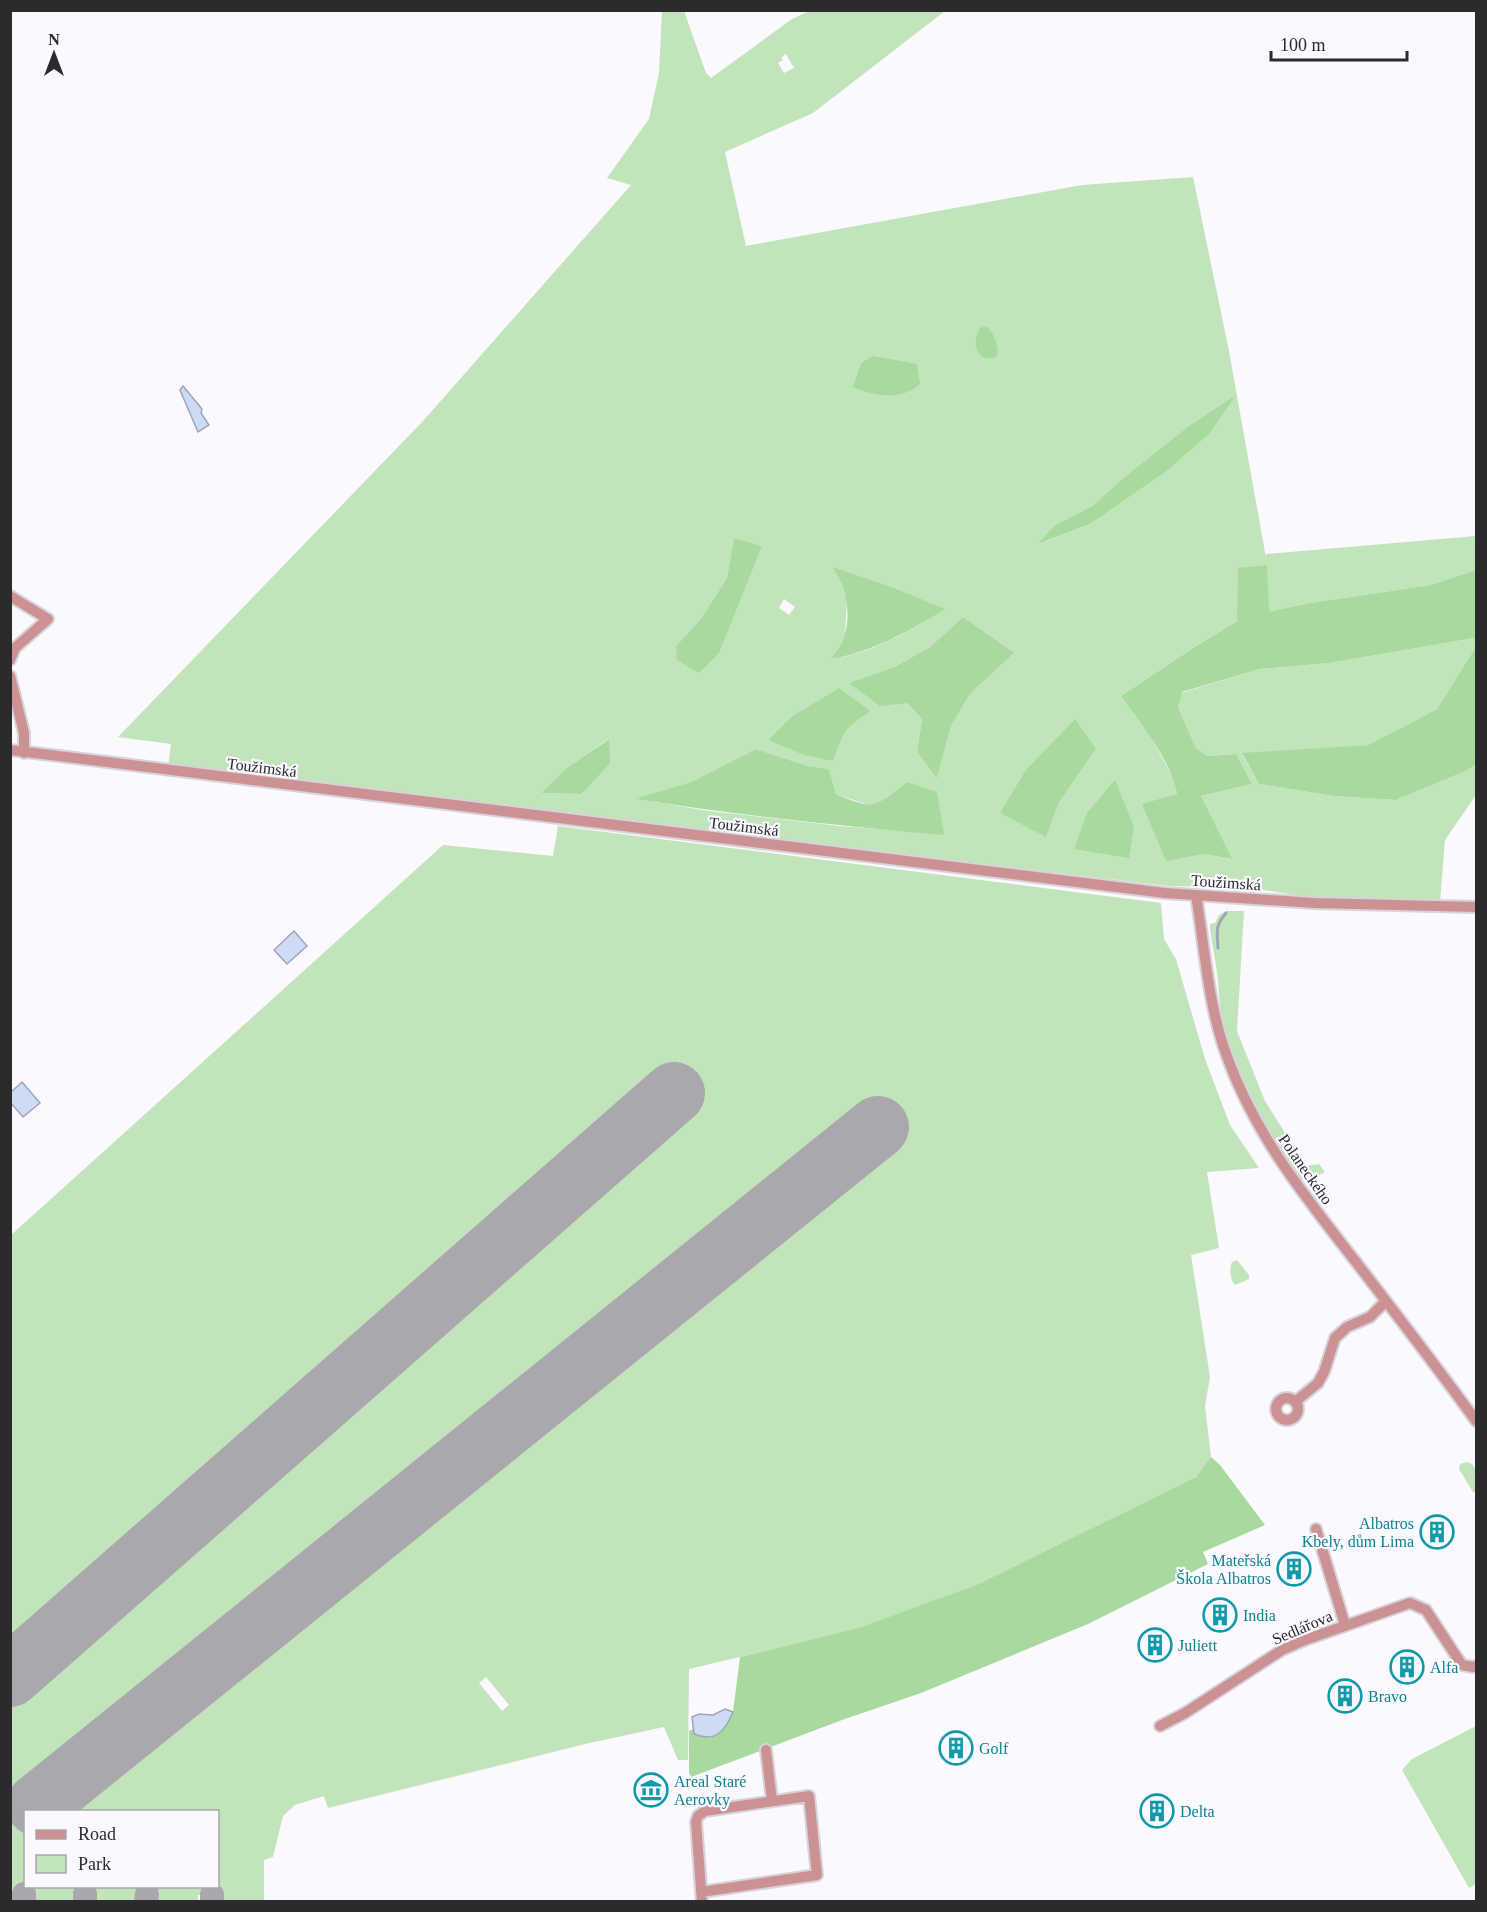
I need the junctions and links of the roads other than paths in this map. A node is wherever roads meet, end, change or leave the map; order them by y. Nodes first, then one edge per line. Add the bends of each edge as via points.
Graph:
1 (10, 596) edge
2 (10, 660) edge
3 (10, 676) edge
4 (10, 750) edge
5 (24, 753) junction
6 (1196, 895) junction
7 (1476, 907) edge
8 (1386, 1301) junction
9 (1295, 1402) dead end
10 (1476, 1421) edge
11 (1316, 1529) dead end
12 (1345, 1625) junction
13 (1476, 1666) edge
14 (1160, 1726) dead end
15 (766, 1750) dead end
16 (772, 1802) junction
17 (701, 1897) edge

1 - 2 street via 48,619 15,648
3 - 5 street via 24,733
4 - 5 street, Toužimská
5 - 6 street, Toužimská
6 - 7 street, Toužimská
6 - 8 street, Polaneckého via 1211,996 1240,1090 1289,1174
8 - 9 street via 1370,1317 1347,1327 1335,1338 1318,1383
8 - 10 street, Polaneckého
11 - 12 street
12 - 13 street, Sedlářova via 1401,1606 1418,1606 1426,1610 1462,1665
12 - 14 street, Sedlářova via 1282,1650
15 - 16 street
16 - 17 street via 698,1815
16 - 17 street via 809,1796 817,1875

